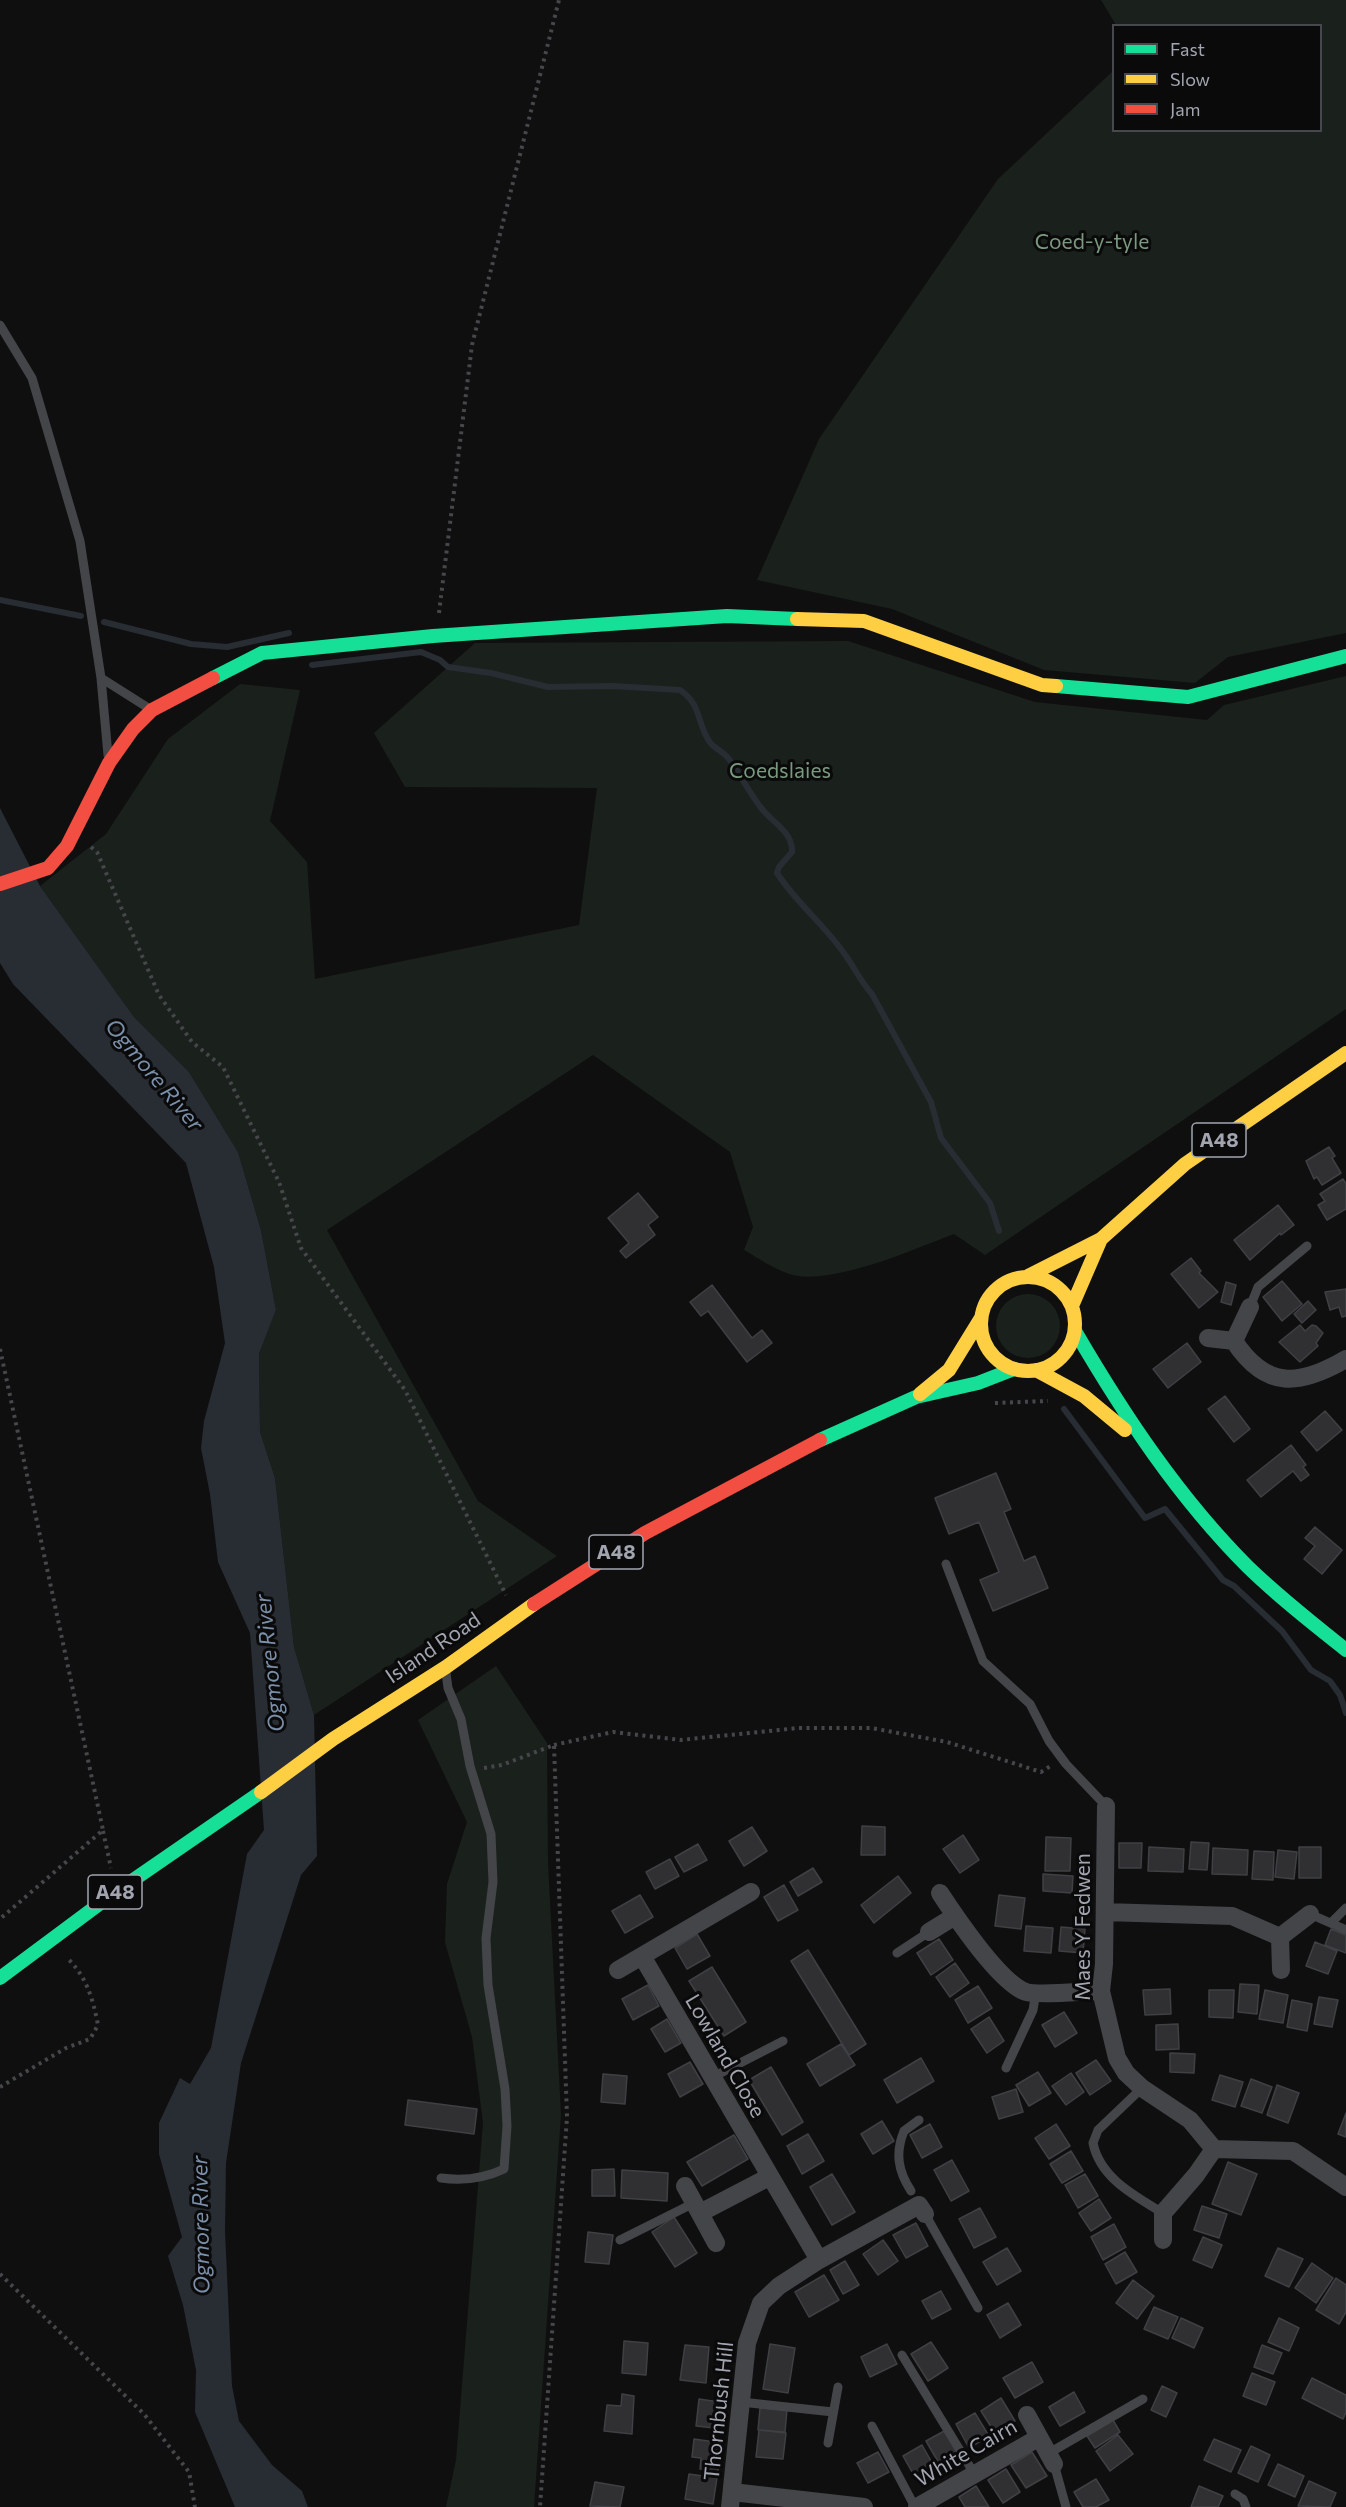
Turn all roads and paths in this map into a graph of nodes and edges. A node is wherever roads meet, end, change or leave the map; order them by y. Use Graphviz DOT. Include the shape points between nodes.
graph roads {
  1 [pos="559,0"];
  2 [pos="0,325"];
  3 [pos="433,636"];
  4 [pos="1346,656"];
  5 [pos="101,678"];
  6 [pos="152,710"];
  7 [pos="109,764"];
  8 [pos="75,833"];
  9 [pos="0,884"];
  10 [pos="1346,1053"];
  11 [pos="1101,1239"];
  12 [pos="1307,1246"];
  13 [pos="1028,1276"];
  14 [pos="1072,1306"];
  15 [pos="1250,1307"];
  16 [pos="981,1318"];
  17 [pos="1075,1331"];
  18 [pos="1208,1338"];
  19 [pos="1234,1341"];
  20 [pos="0,1349"];
  21 [pos="1346,1359"];
  22 [pos="1014,1369"];
  23 [pos="1036,1370"];
  24 [pos="978,1383"];
  25 [pos="916,1397"];
  26 [pos="1052,1402"];
  27 [pos="1156,1458"];
  28 [pos="946,1564"];
  29 [pos="516,1615"];
  30 [pos="1346,1650"];
  31 [pos="446,1667"];
  32 [pos="554,1745"];
  33 [pos="1062,1759"];
  34 [pos="471,1770"];
  35 [pos="1106,1806"];
  36 [pos="103,1830"];
  37 [pos="121,1888"];
  38 [pos="752,1892"];
  39 [pos="940,1893"];
  40 [pos="1346,1908"];
  41 [pos="1105,1912"];
  42 [pos="1310,1914"];
  43 [pos="955,1916"];
  44 [pos="0,1919"];
  45 [pos="1331,1923"];
  46 [pos="1346,1930"];
  47 [pos="929,1932"];
  48 [pos="1280,1937"];
  49 [pos="897,1953"];
  50 [pos="64,1955"];
  51 [pos="642,1956"];
  52 [pos="618,1970"];
  53 [pos="1281,1970"];
  54 [pos="0,1978"];
  55 [pos="1101,1991"];
  56 [pos="1036,1992"];
  57 [pos="783,2041"];
  58 [pos="1006,2068"];
  59 [pos="711,2078"];
  60 [pos="0,2087"];
  61 [pos="1143,2088"];
  62 [pos="919,2120"];
  63 [pos="1214,2149"];
  64 [pos="769,2177"];
  65 [pos="441,2178"];
  66 [pos="685,2186"];
  67 [pos="1346,2187"];
  68 [pos="918,2203"];
  69 [pos="697,2208"];
  70 [pos="1163,2213"];
  71 [pos="620,2240"];
  72 [pos="1162,2240"];
  73 [pos="716,2243"];
  74 [pos="819,2260"];
  75 [pos="0,2274"];
  76 [pos="978,2308"];
  77 [pos="902,2355"];
  78 [pos="838,2387"];
  79 [pos="1143,2399"];
  80 [pos="741,2402"];
  81 [pos="833,2412"];
  82 [pos="1027,2415"];
  83 [pos="872,2426"];
  84 [pos="828,2443"];
  85 [pos="1047,2452"];
  86 [pos="975,2475"];
  87 [pos="1235,2494"];
  88 [pos="731,2500"];
  89 [pos="771,2502"];
  90 [pos="195,2507"];
  91 [pos="540,2507"];
  92 [pos="864,2507"];
  93 [pos="916,2507"];
  94 [pos="1066,2507"];
  95 [pos="1246,2507"];
  1 -- 3 [label="path" via="472,345 437,629"];
  2 -- 5 [label="lane" via="32,378 80,541"];
  3 -- 4 [label="main road" via="727,616 864,621 1042,685 1188,698"];
  3 -- 6 [label="main road" via="262,653"];
  5 -- 6 [label="lane"];
  5 -- 7 [label="lane"];
  6 -- 7 [label="main road" via="133,729"];
  7 -- 8 [label="main road"];
  8 -- 9 [label="main road" via="48,868"];
  8 -- 29 [label="path" via="97,852 159,995 192,1042 223,1067 279,1182 301,1248 405,1390"];
  10 -- 11 [label="main road, A48" via="1185,1164"];
  11 -- 13 [label="main road, A48"];
  11 -- 14 [label="main road, A48"];
  12 -- 15 [label="lane" via="1258,1287"];
  13 -- 14 [label="main road" via="1055,1285"];
  13 -- 16 [label="main road" via="1003,1284 993,1293"];
  14 -- 17 [label="main road"];
  15 -- 19 [label="street"];
  16 -- 22 [label="main road" via="981,1331 993,1355"];
  16 -- 25 [label="main road, Island Road / A48" via="948,1370"];
  17 -- 23 [label="main road" via="1065,1352 1047,1367"];
  17 -- 27 [label="main road" via="1107,1388"];
  18 -- 19 [label="street"];
  19 -- 21 [label="street" via="1245,1358 1264,1373 1297,1380"];
  20 -- 36 [label="path"];
  22 -- 23 [label="main road"];
  22 -- 24 [label="main road, Island Road / A48"];
  23 -- 27 [label="main road" via="1084,1394"];
  24 -- 25 [label="main road, Island Road / A48"];
  24 -- 26 [label="path" via="982,1403"];
  25 -- 29 [label="main road, Island Road / A48" via="829,1435 736,1483 645,1533"];
  27 -- 30 [label="main road" via="1236,1554 1297,1612"];
  28 -- 33 [label="lane" via="983,1661 1030,1704"];
  29 -- 31 [label="main road, Island Road / A48"];
  31 -- 34 [label="lane" via="448,1688 461,1719"];
  31 -- 37 [label="main road, Island Road / A48" via="333,1739"];
  32 -- 33 [label="path" via="613,1732 681,1740 798,1728 871,1728 947,1742 1041,1772"];
  32 -- 34 [label="path" via="502,1765"];
  32 -- 91 [label="path" via="567,2117"];
  33 -- 35 [label="lane"];
  34 -- 65 [label="lane" via="491,1834 488,1985 505,2089 506,2149 504,2169 491,2175"];
  35 -- 41 [label="street, Maes Y Fedwen"];
  36 -- 37 [label="path" via="110,1866"];
  36 -- 44 [label="path"];
  37 -- 54 [label="main road, Island Road / A48"];
  38 -- 51 [label="street"];
  39 -- 43 [label="street"];
  40 -- 45 [label="lane"];
  41 -- 48 [label="street" via="1232,1916"];
  41 -- 55 [label="street, Maes Y Fedwen"];
  42 -- 45 [label="lane"];
  42 -- 48 [label="street"];
  43 -- 47 [label="street"];
  43 -- 56 [label="street" via="1002,1974 1026,1992"];
  45 -- 46 [label="lane"];
  47 -- 49 [label="lane"];
  48 -- 53 [label="street"];
  50 -- 60 [label="path" via="75,1965 92,1995 98,2025 90,2039 66,2048"];
  51 -- 52 [label="street"];
  51 -- 59 [label="street, Lowland Close"];
  55 -- 56 [label="street"];
  55 -- 61 [label="street, Maes Y Fedwen" via="1117,2058 1126,2073"];
  56 -- 58 [label="lane" via="1033,2010"];
  57 -- 59 [label="lane"];
  59 -- 64 [label="street, Lowland Close"];
  61 -- 63 [label="street, Maes Y Fedwen" via="1190,2120"];
  61 -- 70 [label="lane" via="1098,2130 1093,2143 1101,2163 1124,2189"];
  62 -- 68 [label="lane" via="904,2131 898,2151 899,2169"];
  63 -- 67 [label="street" via="1293,2151"];
  63 -- 70 [label="street"];
  64 -- 69 [label="street"];
  64 -- 74 [label="street, Lowland Close"];
  66 -- 69 [label="street"];
  68 -- 74 [label="street, Thornbush Hill"];
  68 -- 76 [label="lane"];
  69 -- 71 [label="lane"];
  69 -- 73 [label="street"];
  70 -- 72 [label="street"];
  74 -- 80 [label="street, Thornbush Hill" via="779,2286 761,2304 747,2343"];
  75 -- 90 [label="path" via="144,2414 189,2472"];
  77 -- 86 [label="lane"];
  78 -- 81 [label="lane"];
  79 -- 85 [label="lane"];
  80 -- 81 [label="lane"];
  80 -- 88 [label="street, Thornbush Hill"];
  81 -- 84 [label="lane"];
  82 -- 85 [label="street"];
  83 -- 93 [label="lane"];
  85 -- 86 [label="street, White Cairn"];
  85 -- 94 [label="lane"];
  86 -- 93 [label="street, White Cairn"];
  87 -- 95 [label="lane"];
  88 -- 89 [label="street"];
  89 -- 92 [label="street"];
}
